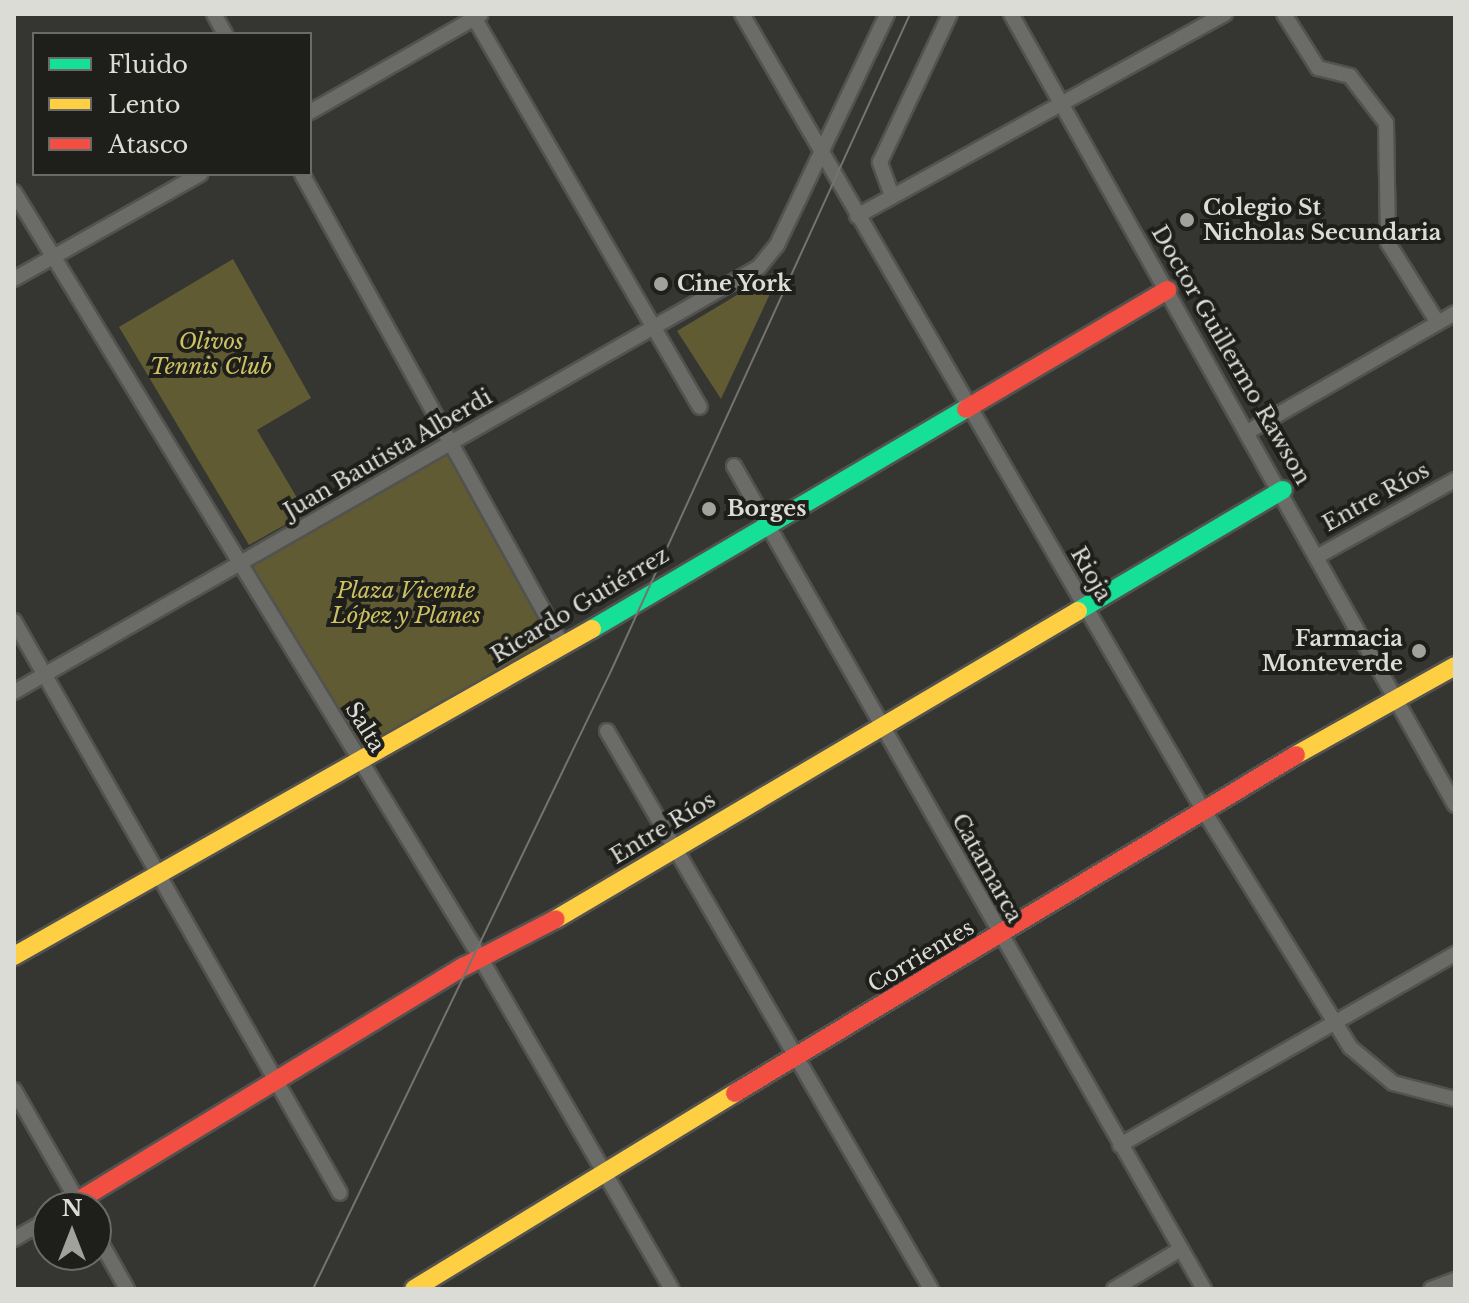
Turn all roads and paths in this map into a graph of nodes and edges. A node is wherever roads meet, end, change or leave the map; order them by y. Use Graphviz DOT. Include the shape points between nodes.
graph roads {
  1 [pos="214,14"];
  2 [pos="742,14"];
  3 [pos="887,14"];
  4 [pos="950,14"];
  5 [pos="1011,14"];
  6 [pos="1225,14"];
  7 [pos="1284,14"];
  8 [pos="476,15"];
  9 [pos="224,32"];
  10 [pos="1062,101"];
  11 [pos="312,111"];
  12 [pos="819,150"];
  13 [pos="196,176"];
  14 [pos="303,176"];
  15 [pos="14,192"];
  16 [pos="891,193"];
  17 [pos="857,216"];
  18 [pos="53,257"];
  19 [pos="14,279"];
  20 [pos="1167,290"];
  21 [pos="1455,313"];
  22 [pos="1438,323"];
  23 [pos="653,329"];
  24 [pos="967,405"];
  25 [pos="700,407"];
  26 [pos="1249,431"];
  27 [pos="449,442"];
  28 [pos="734,466"];
  29 [pos="1455,480"];
  30 [pos="1283,490"];
  31 [pos="766,521"];
  32 [pos="1320,555"];
  33 [pos="241,567"];
  34 [pos="1085,607"];
  35 [pos="14,621"];
  36 [pos="563,646"];
  37 [pos="1455,666"];
  38 [pos="43,675"];
  39 [pos="14,692"];
  40 [pos="1397,698"];
  41 [pos="884,725"];
  42 [pos="607,731"];
  43 [pos="359,760"];
  44 [pos="1455,805"];
  45 [pos="1202,808"];
  46 [pos="679,846"];
  47 [pos="157,873"];
  48 [pos="1000,937"];
  49 [pos="1455,954"];
  50 [pos="14,956"];
  51 [pos="483,962"];
  52 [pos="1336,1022"];
  53 [pos="797,1058"];
  54 [pos="271,1081"];
  55 [pos="14,1090"];
  56 [pos="1455,1099"];
  57 [pos="1120,1145"];
  58 [pos="605,1174"];
  59 [pos="68,1191"];
  60 [pos="97,1191"];
  61 [pos="340,1193"];
  62 [pos="32,1228"];
  63 [pos="14,1239"];
  64 [pos="1181,1249"];
  65 [pos="112,1262"];
  66 [pos="1455,1280"];
  67 [pos="127,1289"];
  68 [pos="414,1289"];
  69 [pos="672,1289"];
  70 [pos="931,1289"];
  71 [pos="1114,1289"];
  72 [pos="1204,1289"];
  73 [pos="1431,1289"];
  1 -- 9 [label="street"];
  2 -- 12 [label="street, Rioja"];
  3 -- 12 [label="street"];
  4 -- 16 [label="street" via="880,162"];
  5 -- 10 [label="street, Doctor Guillermo Rawson"];
  6 -- 10 [label="street"];
  7 -- 22 [label="street" via="1318,68 1350,76 1386,123 1388,243"];
  8 -- 11 [label="street"];
  8 -- 23 [label="street"];
  10 -- 16 [label="street"];
  10 -- 20 [label="street, Doctor Guillermo Rawson"];
  12 -- 17 [label="street, Rioja"];
  12 -- 23 [label="street, Juan Bautista Alberdi" via="777,245 759,267"];
  13 -- 18 [label="street"];
  14 -- 27 [label="street"];
  15 -- 18 [label="street, Salta"];
  16 -- 17 [label="street"];
  17 -- 24 [label="street, Rioja"];
  18 -- 19 [label="street"];
  18 -- 33 [label="street, Salta"];
  20 -- 24 [label="street, Ricardo Gutiérrez"];
  20 -- 26 [label="street, Doctor Guillermo Rawson"];
  21 -- 22 [label="street"];
  22 -- 26 [label="street"];
  23 -- 25 [label="street"];
  23 -- 27 [label="street, Juan Bautista Alberdi"];
  24 -- 31 [label="street, Ricardo Gutiérrez"];
  24 -- 34 [label="street, Rioja"];
  26 -- 30 [label="street, Doctor Guillermo Rawson"];
  27 -- 33 [label="street, Juan Bautista Alberdi"];
  27 -- 36 [label="street"];
  28 -- 31 [label="street, Catamarca"];
  29 -- 32 [label="street, Entre Ríos"];
  30 -- 32 [label="street, Doctor Guillermo Rawson"];
  30 -- 34 [label="street, Entre Ríos"];
  31 -- 36 [label="street, Ricardo Gutiérrez"];
  31 -- 41 [label="street, Catamarca"];
  32 -- 40 [label="street, Doctor Guillermo Rawson"];
  33 -- 38 [label="street, Juan Bautista Alberdi"];
  33 -- 43 [label="street, Salta"];
  34 -- 41 [label="street, Entre Ríos"];
  34 -- 45 [label="street, Rioja"];
  35 -- 38 [label="street"];
  36 -- 43 [label="street, Ricardo Gutiérrez"];
  37 -- 40 [label="street, Corrientes"];
  38 -- 39 [label="street, Juan Bautista Alberdi"];
  38 -- 47 [label="street"];
  40 -- 44 [label="street, Doctor Guillermo Rawson"];
  40 -- 45 [label="street, Corrientes"];
  41 -- 46 [label="street, Entre Ríos"];
  41 -- 48 [label="street, Catamarca"];
  42 -- 46 [label="street"];
  43 -- 47 [label="street, Ricardo Gutiérrez"];
  43 -- 51 [label="street, Salta"];
  45 -- 48 [label="street, Corrientes"];
  45 -- 52 [label="street, Rioja"];
  46 -- 51 [label="street, Entre Ríos"];
  46 -- 53 [label="street"];
  47 -- 50 [label="street, Ricardo Gutiérrez"];
  47 -- 54 [label="street"];
  48 -- 53 [label="street, Corrientes"];
  48 -- 57 [label="street, Catamarca"];
  49 -- 52 [label="street"];
  51 -- 54 [label="street, Entre Ríos" via="465,966"];
  51 -- 58 [label="street, Salta"];
  52 -- 56 [label="street, Rioja" via="1372,1071"];
  52 -- 57 [label="street"];
  53 -- 58 [label="street, Corrientes"];
  53 -- 70 [label="street"];
  54 -- 60 [label="street, Entre Ríos"];
  54 -- 61 [label="street"];
  55 -- 59 [label="street"];
  57 -- 64 [label="street, Catamarca"];
  58 -- 68 [label="street, Corrientes"];
  58 -- 69 [label="street, Salta"];
  62 -- 63 [label="street"];
  64 -- 71 [label="street"];
  64 -- 72 [label="street, Catamarca"];
  65 -- 67 [label="street"];
  66 -- 73 [label="street"];
}
